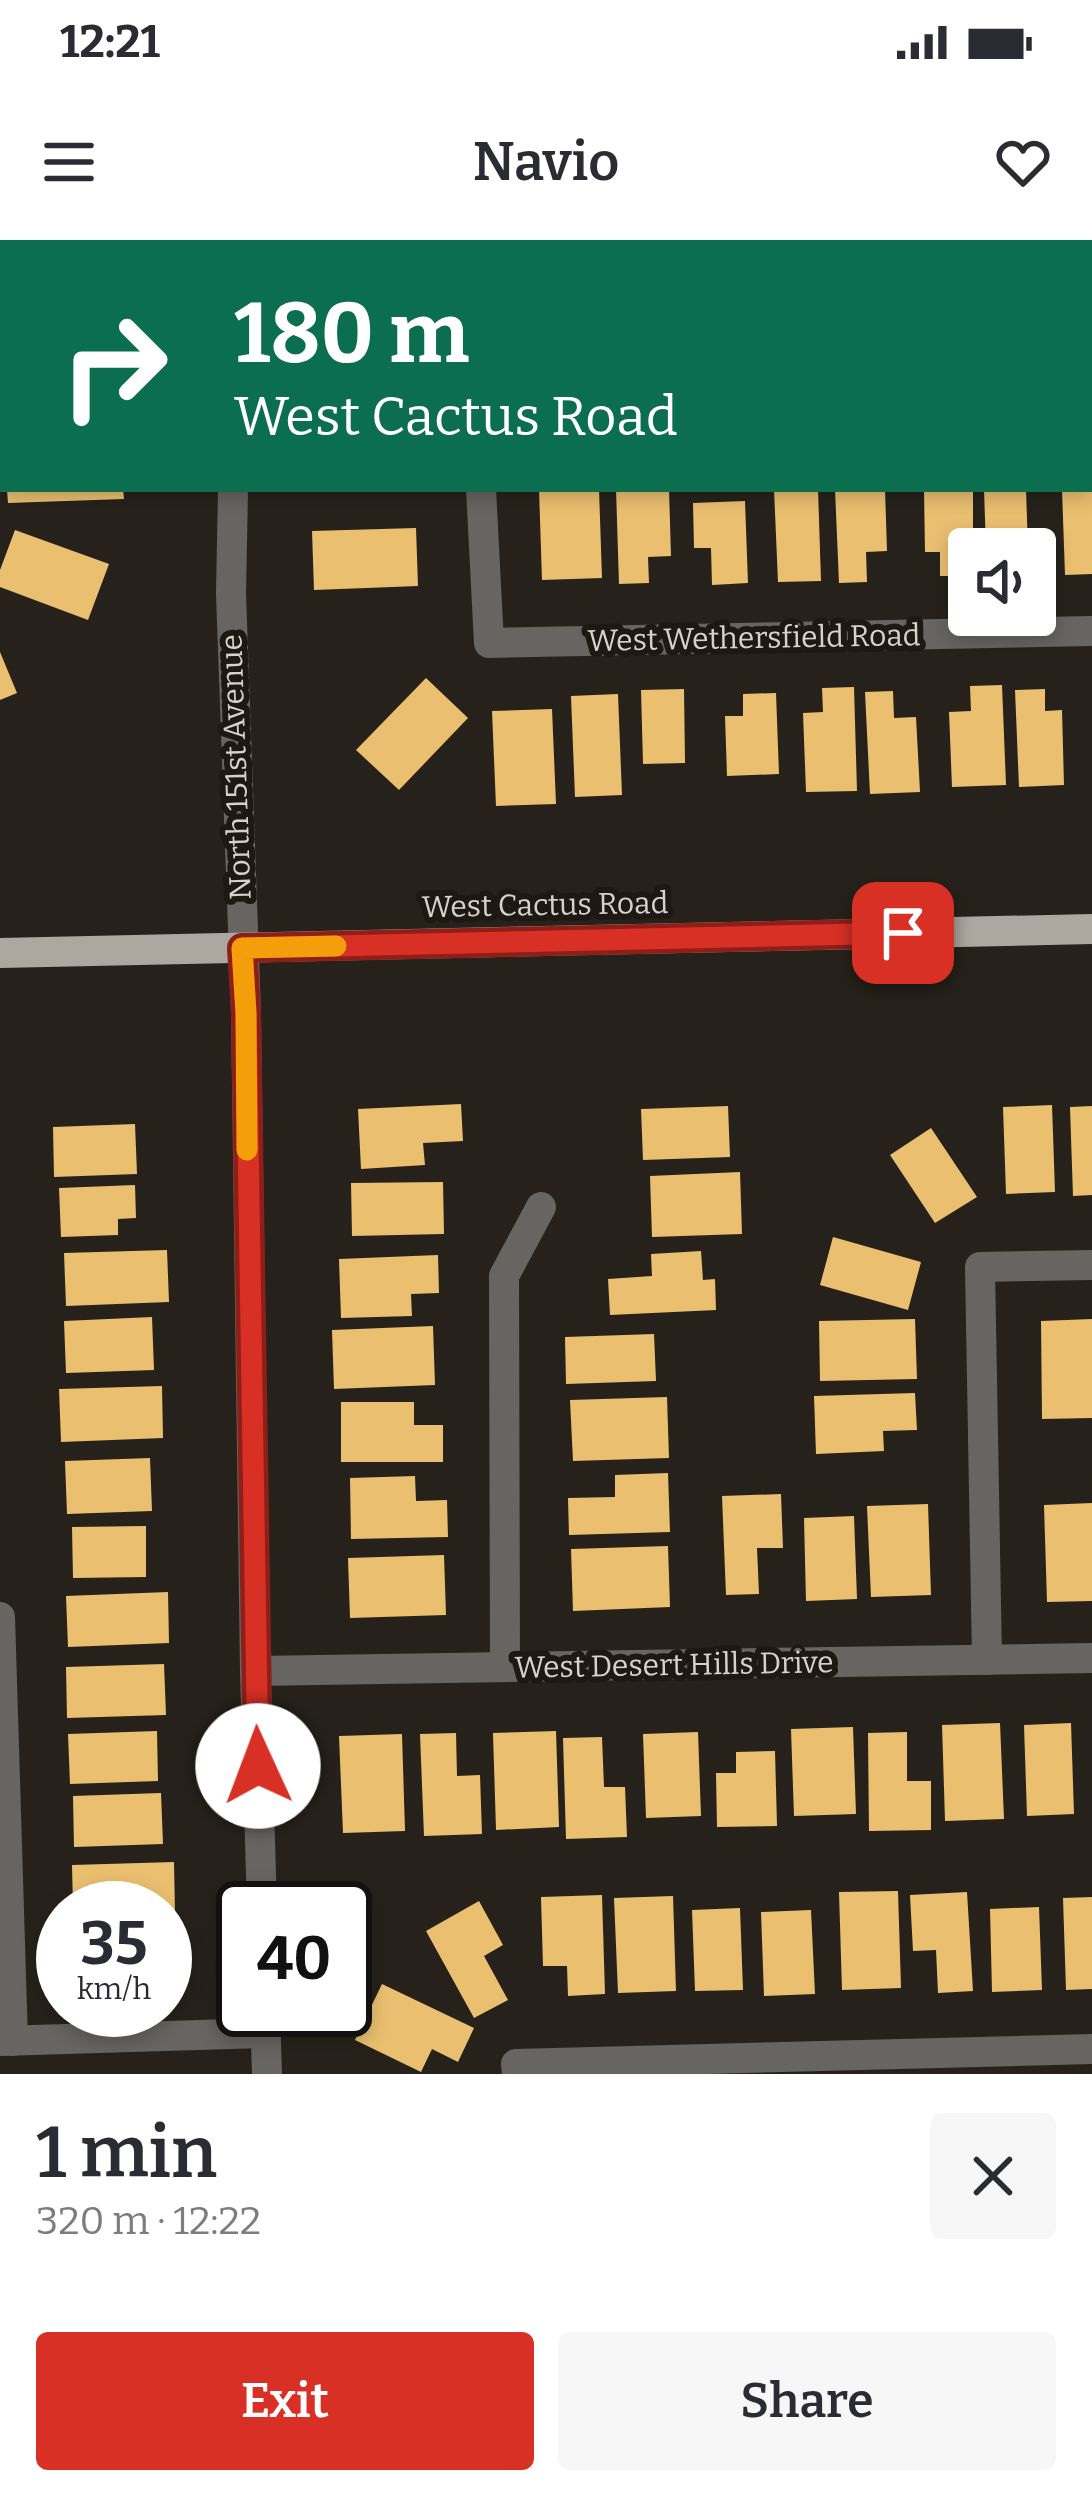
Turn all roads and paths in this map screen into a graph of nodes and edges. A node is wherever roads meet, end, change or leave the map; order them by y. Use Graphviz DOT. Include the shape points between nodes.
graph roads {
  1 [pos="233,492"];
  2 [pos="482,492"];
  3 [pos="1092,631"];
  4 [pos="1092,929"];
  5 [pos="242,948"];
  6 [pos="0,952"];
  7 [pos="541,1207"];
  8 [pos="1092,1265"];
  9 [pos="0,1617"];
  10 [pos="0,1647"];
  11 [pos="1092,1658"];
  12 [pos="987,1660"];
  13 [pos="505,1667"];
  14 [pos="255,1671"];
  15 [pos="261,1881"];
  16 [pos="216,2026"];
  17 [pos="266,2037"];
  18 [pos="6,2041"];
  19 [pos="1092,2049"];
  20 [pos="516,2069"];
  21 [pos="267,2074"];
  1 -- 5 [label="street, North 151st Avenue"];
  2 -- 3 [label="street, West Wethersfield Road" via="489,643"];
  4 -- 5 [label="main road, West Cactus Road"];
  5 -- 6 [label="main road, West Cactus Road"];
  5 -- 14 [label="street, North 151st Avenue"];
  7 -- 13 [label="street" via="504,1276"];
  8 -- 12 [label="street" via="980,1267"];
  9 -- 10 [label="street"];
  10 -- 18 [label="street"];
  11 -- 12 [label="street, West Desert Hills Drive"];
  12 -- 13 [label="street, West Desert Hills Drive"];
  13 -- 14 [label="street, West Desert Hills Drive"];
  14 -- 15 [label="street, North 151st Avenue"];
  16 -- 18 [label="street"];
  17 -- 21 [label="street"];
  19 -- 20 [label="street"];
}
